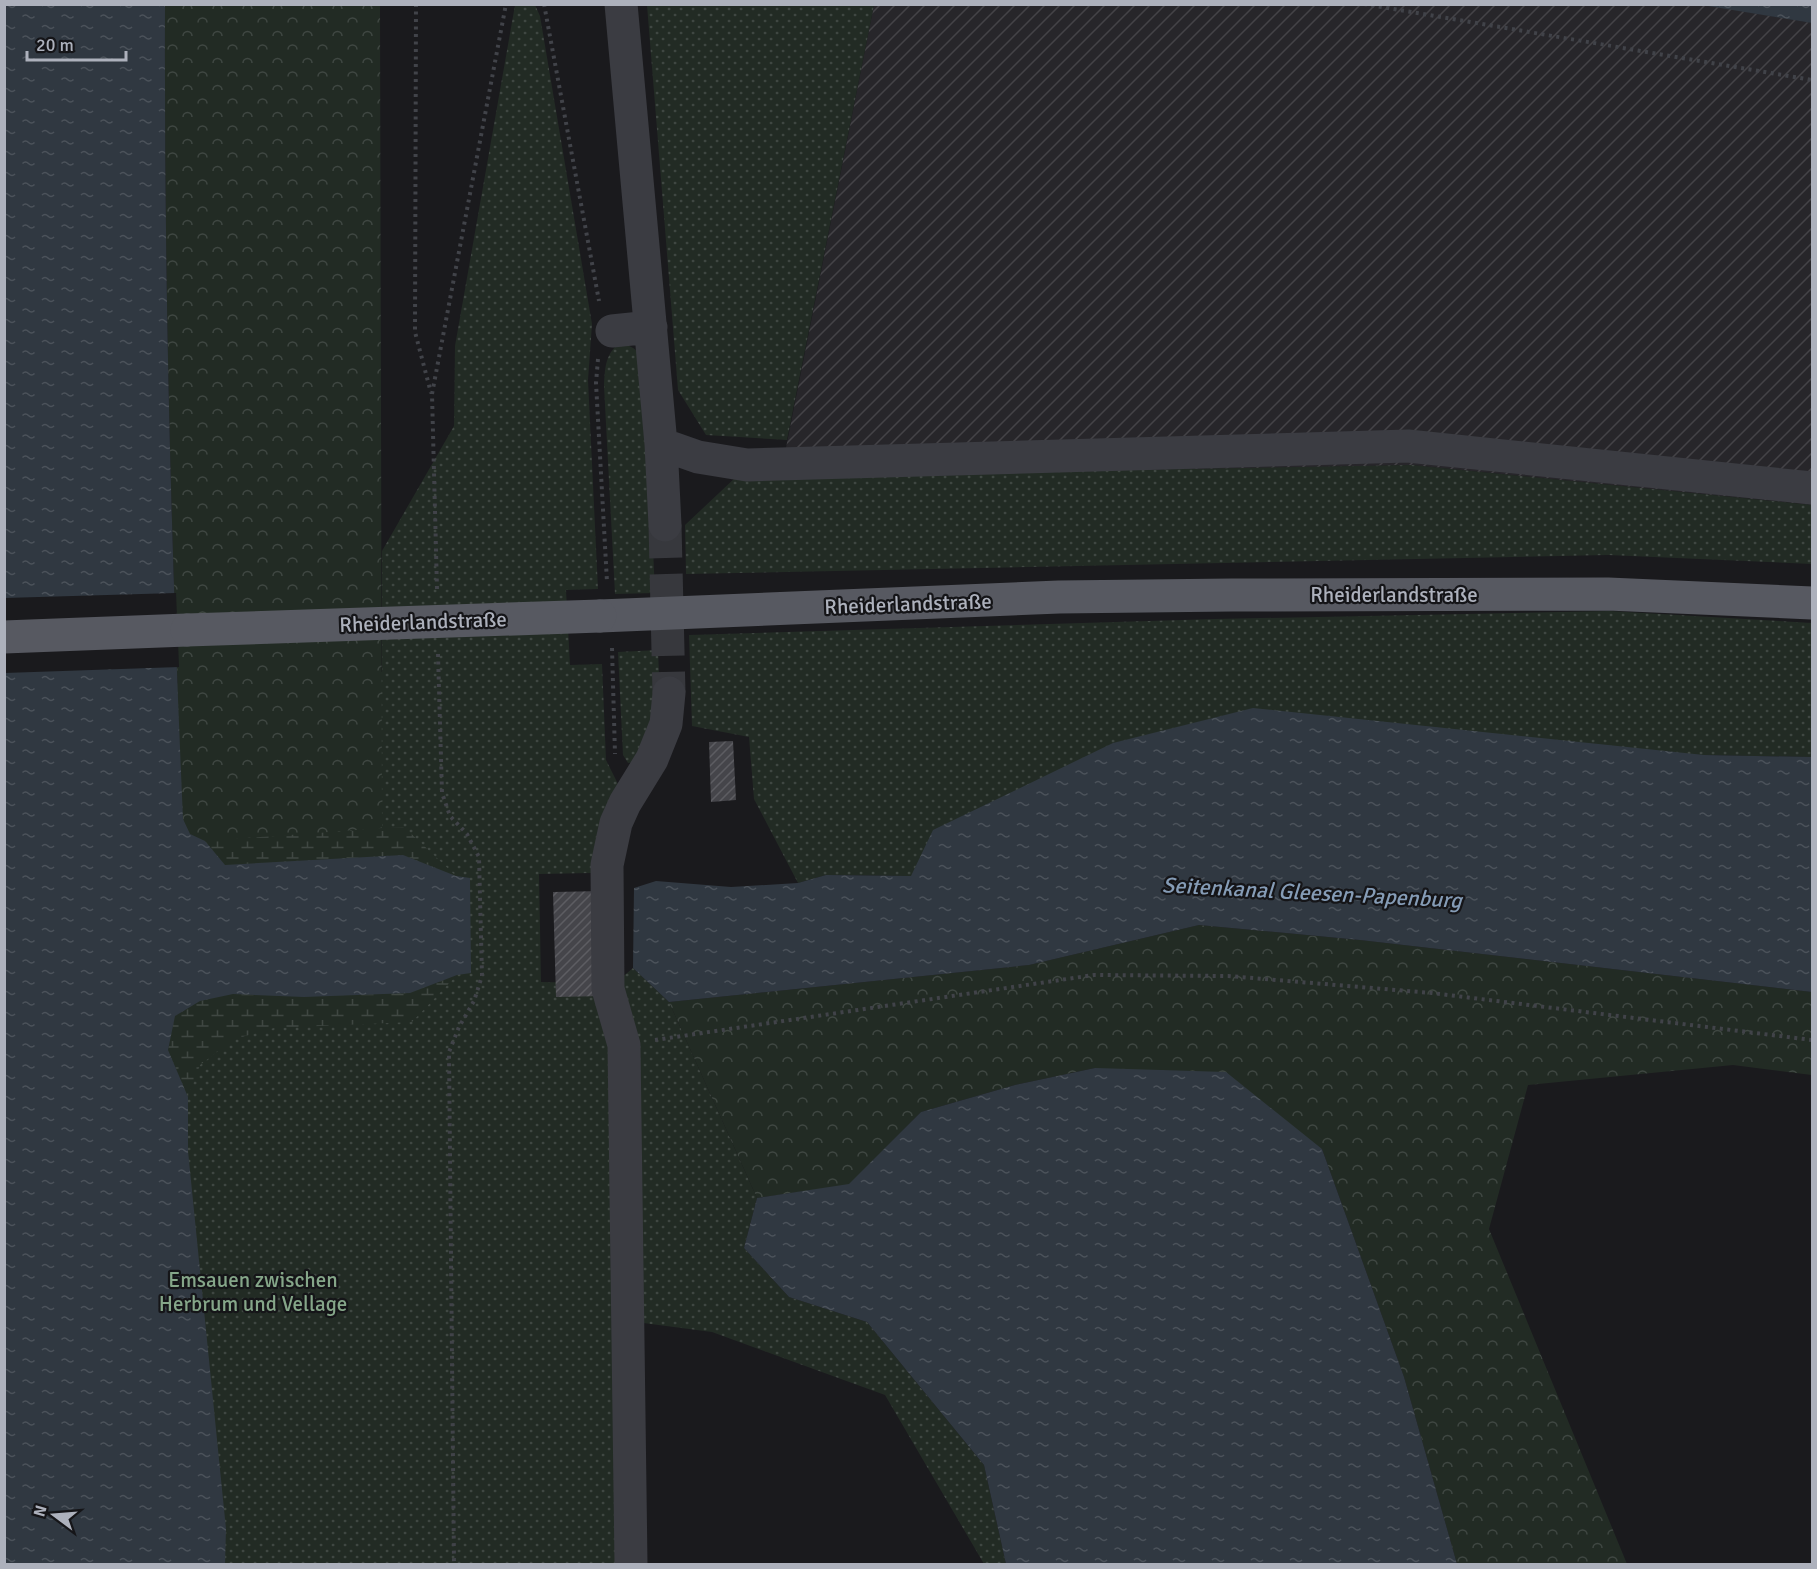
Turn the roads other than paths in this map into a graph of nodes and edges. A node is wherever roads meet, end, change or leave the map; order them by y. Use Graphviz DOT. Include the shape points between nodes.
graph roads {
  1 [pos="621,4"];
  2 [pos="651,327"];
  3 [pos="612,331"];
  4 [pos="661,444"];
  5 [pos="1812,488"];
  6 [pos="665,525"];
  7 [pos="1812,603"];
  8 [pos="4,637"];
  9 [pos="669,693"];
  10 [pos="631,1564"];
  1 -- 2 [label="street"];
  2 -- 3 [label="street"];
  2 -- 4 [label="street"];
  4 -- 5 [label="street" via="698,458 747,465 1408,446"];
  4 -- 6 [label="street"];
  7 -- 8 [label="main road, Rheiderlandstraße, bridge" via="1608,594 1059,597 606,606"];
  9 -- 10 [label="street" via="666,724 652,759 616,823 607,865 608,989 624,1045"];
}
